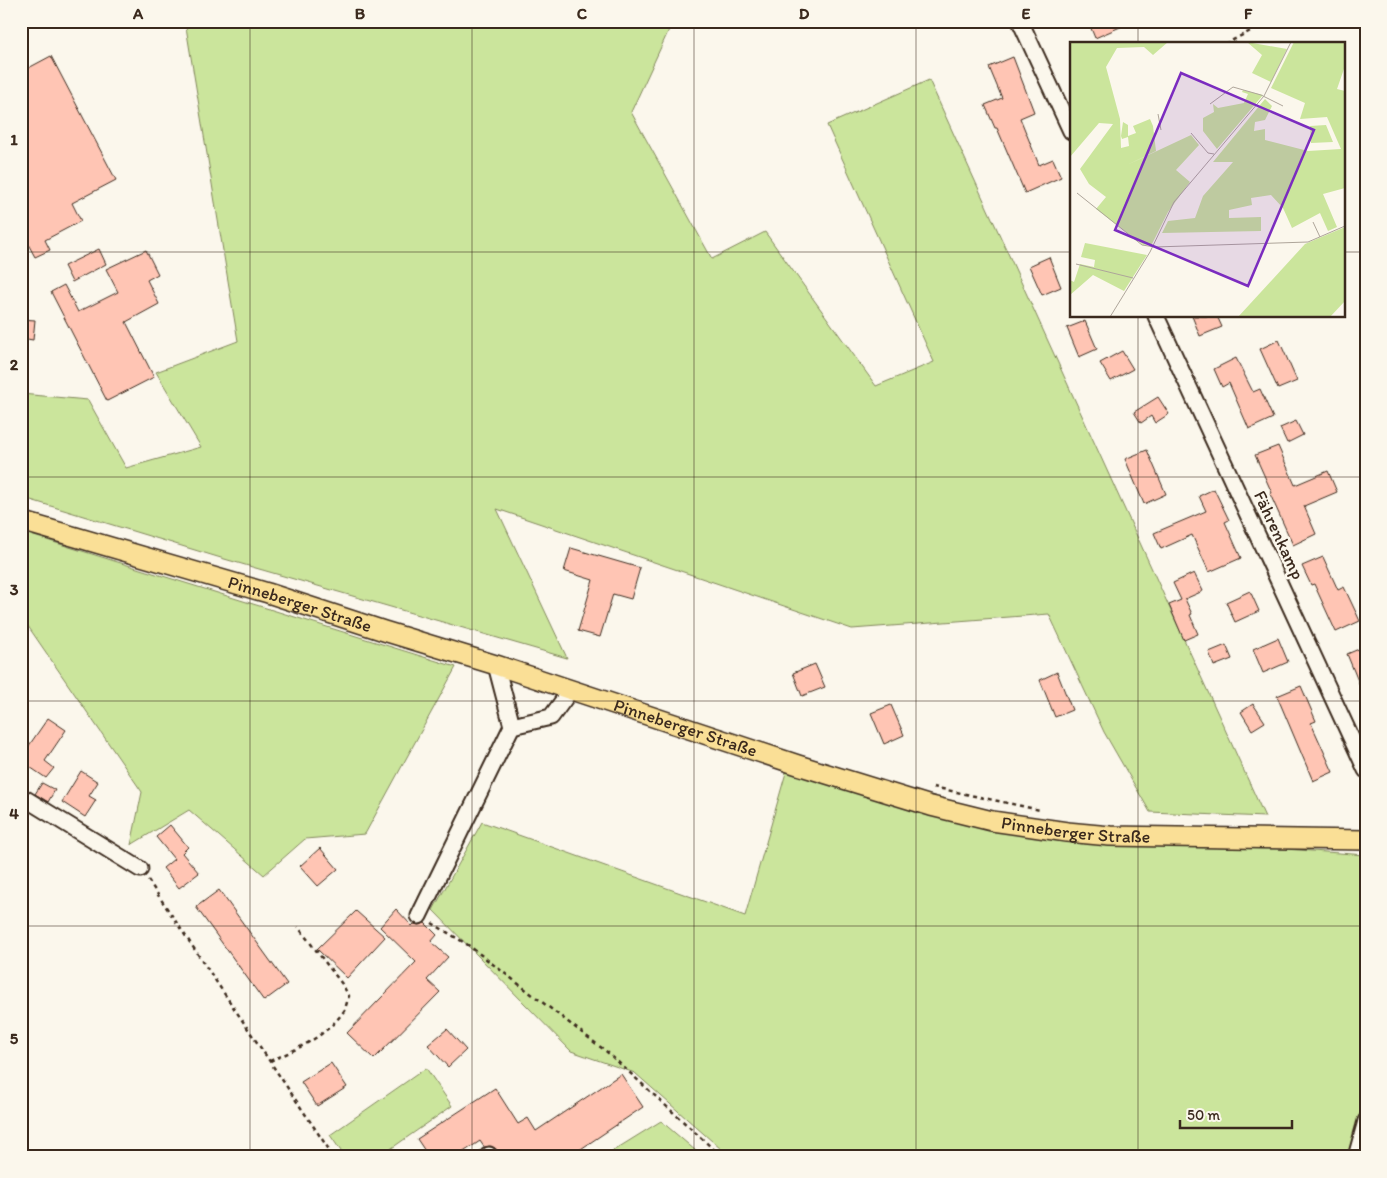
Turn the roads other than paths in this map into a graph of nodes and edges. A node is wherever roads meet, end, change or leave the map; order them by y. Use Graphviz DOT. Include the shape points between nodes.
graph roads {
  1 [pos="1020,21"];
  2 [pos="1070,129"];
  3 [pos="1157,318"];
  4 [pos="21,521"];
  5 [pos="496,665"];
  6 [pos="570,691"];
  7 [pos="512,726"];
  8 [pos="1366,770"];
  9 [pos="21,796"];
  10 [pos="1366,840"];
  11 [pos="140,869"];
  12 [pos="419,916"];
  13 [pos="1366,1121"];
  14 [pos="1356,1157"];
  1 -- 2 [label="street"];
  3 -- 8 [label="street, Fährenkamp"];
  4 -- 5 [label="main road, Pinneberger Straße" via="268,593"];
  5 -- 6 [label="main road, Pinneberger Straße"];
  5 -- 7 [label="street"];
  6 -- 7 [label="street" via="550,717"];
  6 -- 10 [label="main road, Pinneberger Straße" via="931,806 992,821 1110,836"];
  7 -- 12 [label="street"];
  9 -- 11 [label="street"];
  13 -- 14 [label="street"];
}
